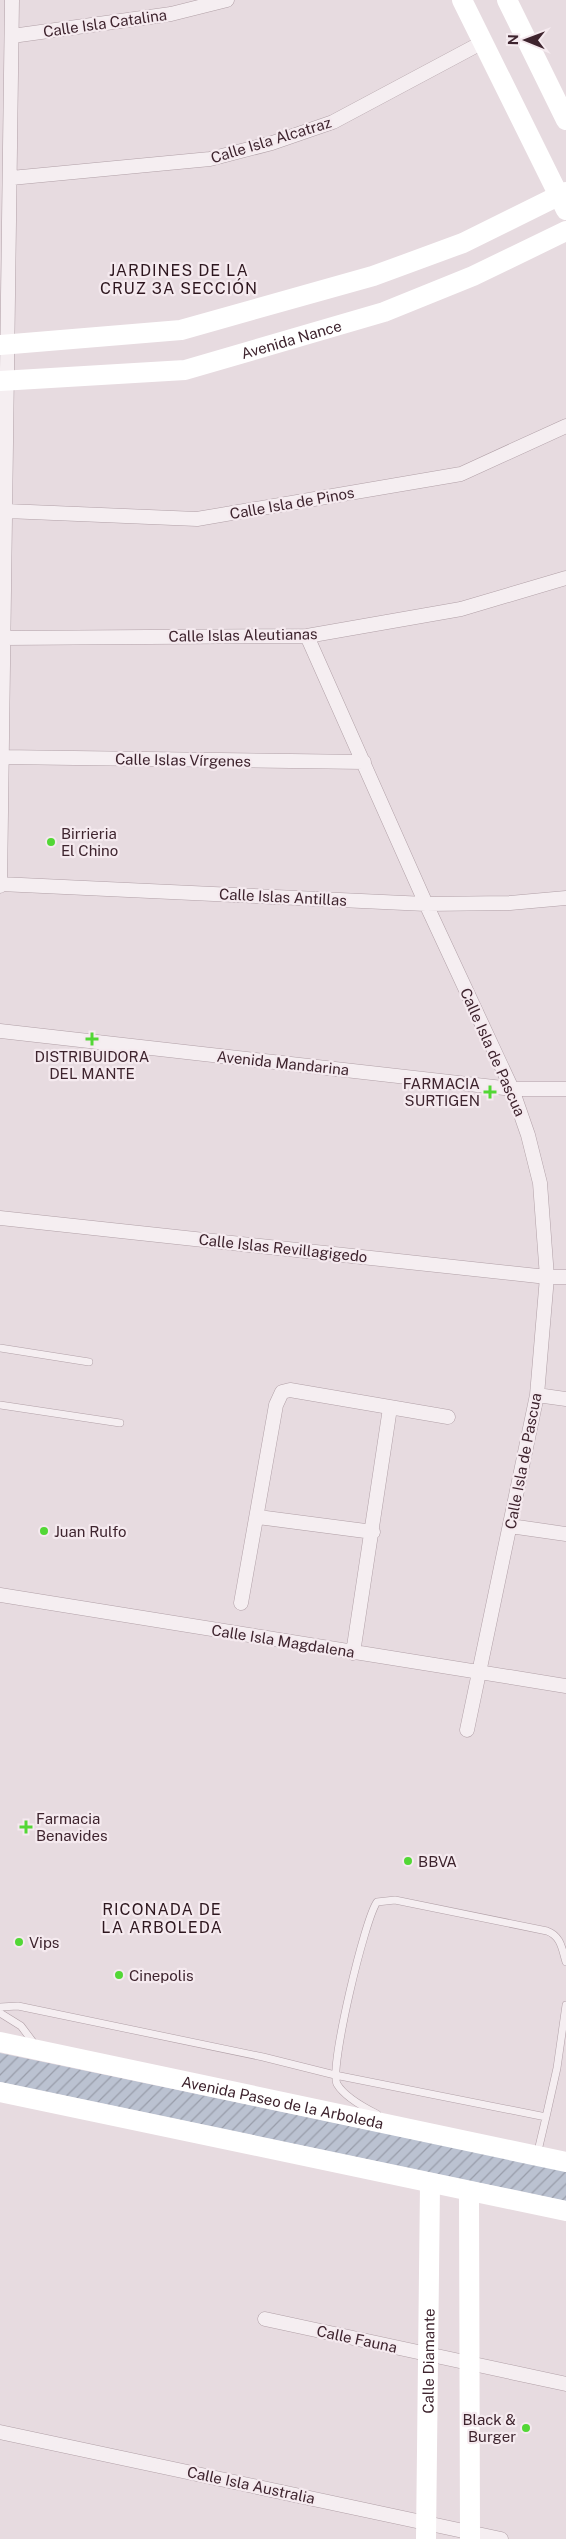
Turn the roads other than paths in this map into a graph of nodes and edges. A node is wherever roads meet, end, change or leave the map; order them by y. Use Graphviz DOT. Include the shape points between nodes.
graph roads {
  1 [pos="12,0"];
  2 [pos="227,0"];
  3 [pos="462,0"];
  4 [pos="507,0"];
  5 [pos="12,36"];
  6 [pos="483,42"];
  7 [pos="566,120"];
  8 [pos="11,178"];
  9 [pos="564,199"];
  10 [pos="566,231"];
  11 [pos="4,345"];
  12 [pos="4,382"];
  13 [pos="566,426"];
  14 [pos="6,511"];
  15 [pos="566,578"];
  16 [pos="307,636"];
  17 [pos="2,638"];
  18 [pos="2,758"];
  19 [pos="364,762"];
  20 [pos="0,885"];
  21 [pos="566,898"];
  22 [pos="426,904"];
  23 [pos="0,1031"];
  24 [pos="566,1089"];
  25 [pos="512,1090"];
  26 [pos="0,1218"];
  27 [pos="547,1277"];
  28 [pos="566,1277"];
  29 [pos="0,1348"];
  30 [pos="89,1362"];
  31 [pos="537,1395"];
  32 [pos="566,1399"];
  33 [pos="0,1406"];
  34 [pos="390,1408"];
  35 [pos="448,1417"];
  36 [pos="120,1423"];
  37 [pos="258,1517"];
  38 [pos="510,1526"];
  39 [pos="373,1532"];
  40 [pos="566,1534"];
  41 [pos="0,1595"];
  42 [pos="241,1603"];
  43 [pos="353,1653"];
  44 [pos="480,1673"];
  45 [pos="566,1686"];
  46 [pos="467,1730"];
  47 [pos="566,1962"];
  48 [pos="566,2004"];
  49 [pos="0,2007"];
  50 [pos="0,2013"];
  51 [pos="564,2027"];
  52 [pos="0,2042"];
  53 [pos="39,2050"];
  54 [pos="335,2075"];
  55 [pos="0,2092"];
  56 [pos="546,2117"];
  57 [pos="409,2129"];
  58 [pos="537,2156"];
  59 [pos="566,2162"];
  60 [pos="430,2184"];
  61 [pos="469,2192"];
  62 [pos="566,2211"];
  63 [pos="265,2319"];
  64 [pos="428,2355"];
  65 [pos="469,2363"];
  66 [pos="566,2384"];
  67 [pos="0,2432"];
  68 [pos="427,2531"];
  69 [pos="470,2535"];
  70 [pos="502,2539"];
  1 -- 5 [label="street"];
  2 -- 5 [label="street, Calle Isla Catalina" via="171,14"];
  3 -- 6 [label="street"];
  4 -- 7 [label="street"];
  5 -- 8 [label="street"];
  6 -- 8 [label="street, Calle Isla Alcatraz" via="348,115 272,143 210,159"];
  6 -- 9 [label="street"];
  8 -- 11 [label="street"];
  9 -- 11 [label="street" via="463,243 382,273 181,330"];
  10 -- 12 [label="street, Avenida Nance" via="473,276 384,312 185,370"];
  11 -- 12 [label="street"];
  12 -- 14 [label="street"];
  13 -- 14 [label="street, Calle Isla de Pinos" via="461,474 198,519"];
  14 -- 17 [label="street"];
  15 -- 16 [label="street, Calle Islas Aleutianas" via="461,609"];
  16 -- 17 [label="street, Calle Islas Aleutianas"];
  16 -- 19 [label="street, Calle Isla de Pascua"];
  17 -- 18 [label="street"];
  18 -- 19 [label="street, Calle Islas Vírgenes"];
  18 -- 20 [label="street"];
  19 -- 22 [label="street, Calle Isla de Pascua"];
  20 -- 22 [label="street, Calle Islas Antillas"];
  21 -- 22 [label="street, Calle Islas Antillas" via="510,903"];
  22 -- 25 [label="street, Calle Isla de Pascua"];
  23 -- 25 [label="street, Avenida Mandarina"];
  24 -- 25 [label="street, Avenida Mandarina"];
  25 -- 27 [label="street, Calle Isla de Pascua" via="540,1184"];
  26 -- 27 [label="street, Calle Islas Revillagigedo"];
  27 -- 28 [label="street, Calle Islas Revillagigedo"];
  27 -- 31 [label="street, Calle Isla de Pascua"];
  29 -- 30 [label="lane"];
  31 -- 32 [label="street"];
  31 -- 38 [label="street, Calle Isla de Pascua"];
  33 -- 36 [label="lane"];
  34 -- 35 [label="street"];
  34 -- 37 [label="street" via="290,1390 282,1392 276,1405"];
  34 -- 39 [label="street"];
  37 -- 39 [label="street"];
  37 -- 42 [label="street"];
  38 -- 40 [label="street"];
  38 -- 44 [label="street, Calle Isla de Pascua"];
  39 -- 43 [label="street"];
  41 -- 43 [label="street, Calle Isla Magdalena"];
  43 -- 44 [label="street, Calle Isla Magdalena"];
  44 -- 45 [label="street, Calle Isla Magdalena"];
  44 -- 46 [label="street, Calle Isla de Pascua"];
  47 -- 54 [label="lane" via="560,1940 547,1931 395,1900 377,1902 362,1945 342,2029"];
  48 -- 51 [label="lane"];
  49 -- 54 [label="lane" via="28,2008 263,2056"];
  50 -- 53 [label="lane" via="21,2026"];
  51 -- 56 [label="lane"];
  52 -- 53 [label="street, Avenida Paseo de la Arboleda"];
  53 -- 57 [label="street, Avenida Paseo de la Arboleda"];
  54 -- 56 [label="lane"];
  54 -- 57 [label="lane" via="338,2085 370,2110"];
  55 -- 60 [label="street"];
  56 -- 58 [label="lane"];
  57 -- 58 [label="street, Avenida Paseo de la Arboleda"];
  58 -- 59 [label="street, Avenida Paseo de la Arboleda"];
  60 -- 61 [label="street"];
  60 -- 64 [label="street, Calle Diamante"];
  61 -- 62 [label="street"];
  61 -- 65 [label="street"];
  63 -- 64 [label="street, Calle Fauna"];
  64 -- 65 [label="street, Calle Fauna"];
  64 -- 68 [label="street, Calle Diamante"];
  65 -- 66 [label="street, Calle Fauna"];
  65 -- 69 [label="street"];
  67 -- 68 [label="street, Calle Isla Australia"];
  68 -- 69 [label="street, Calle Isla Australia"];
  69 -- 70 [label="street, Calle Isla Australia"];
}
